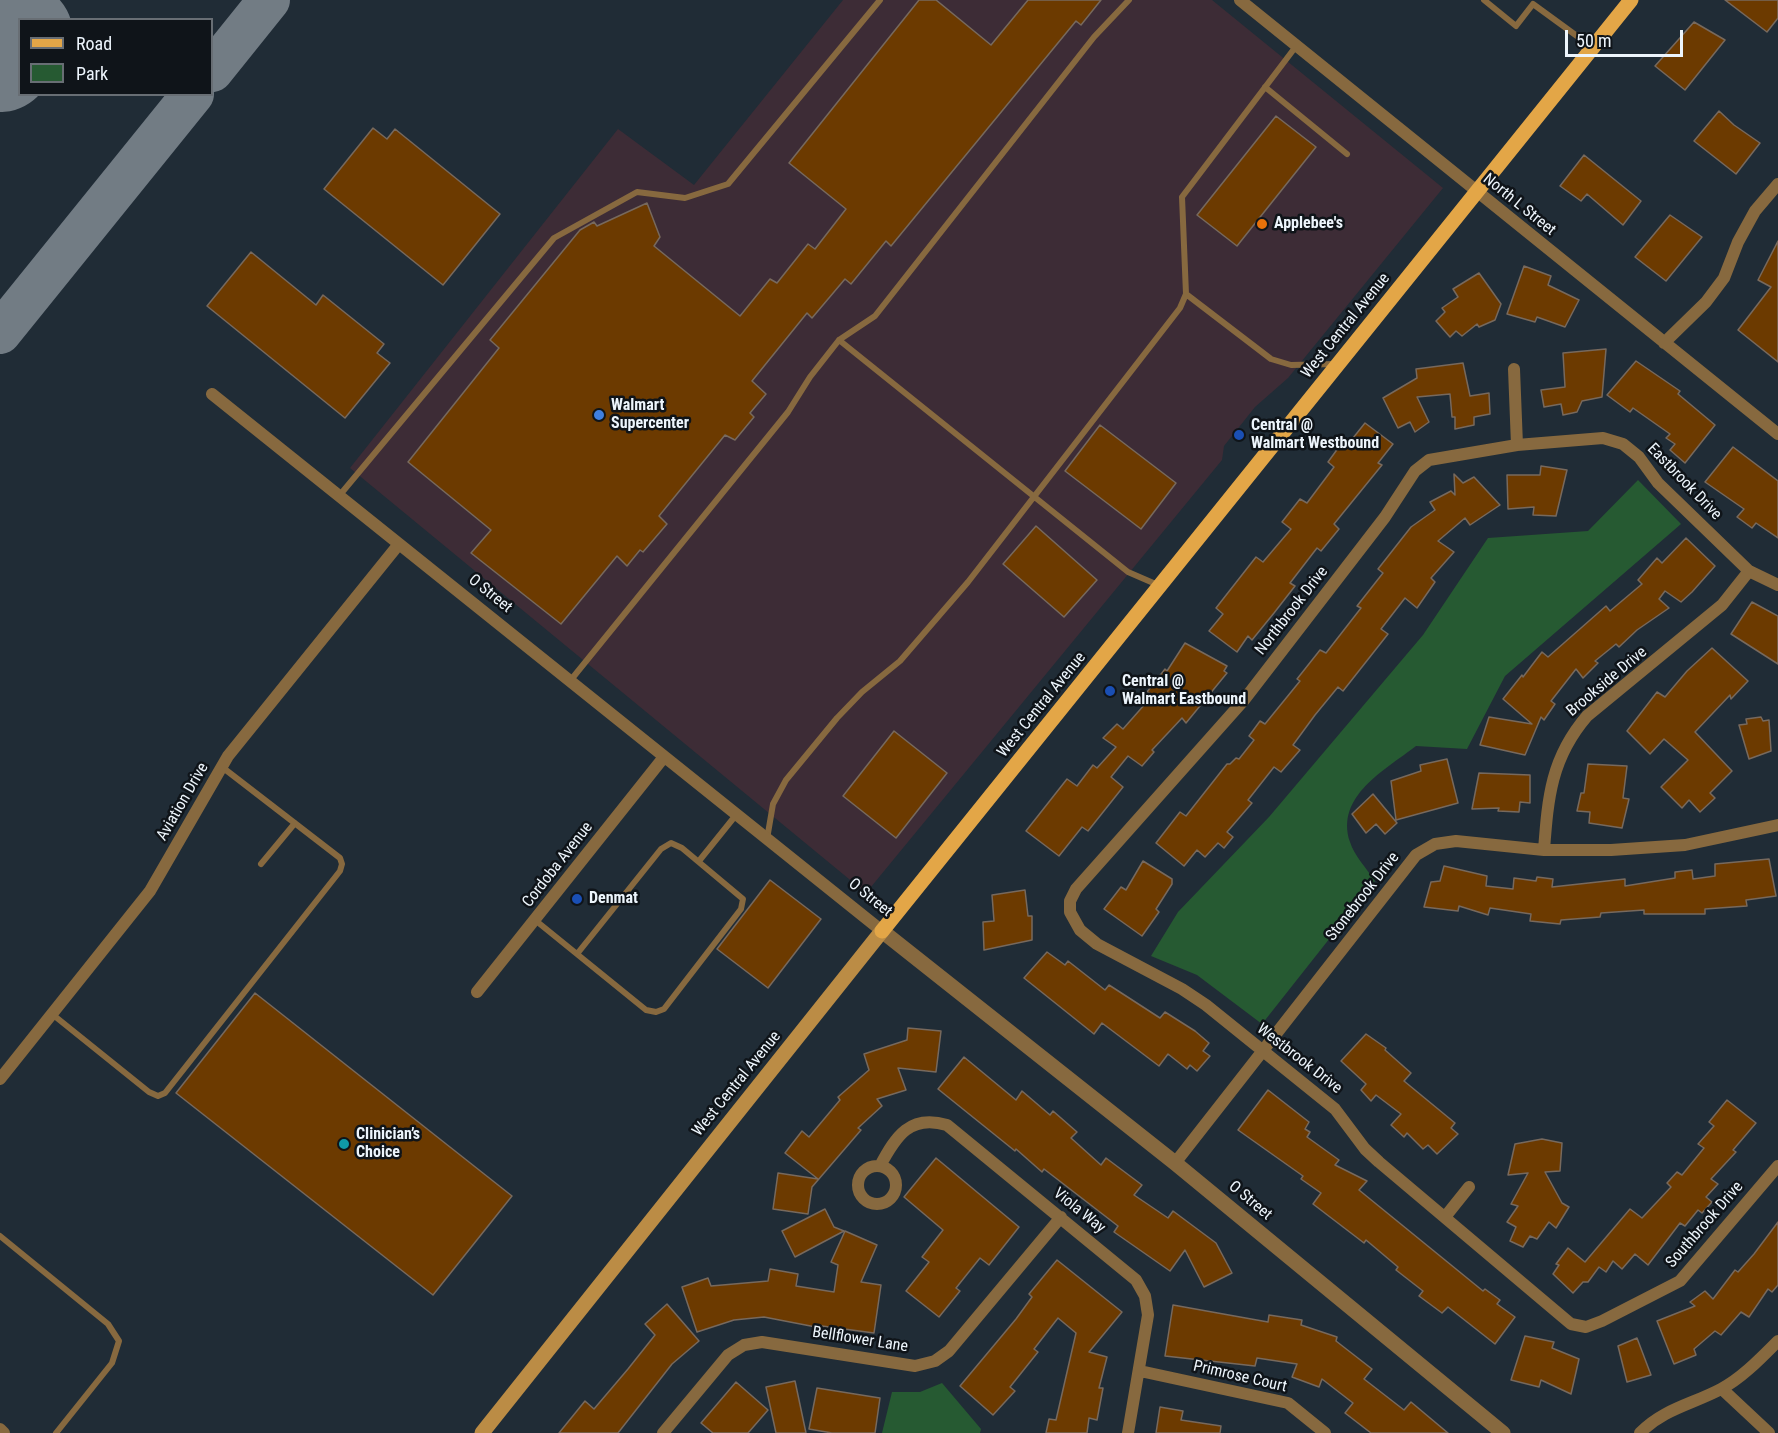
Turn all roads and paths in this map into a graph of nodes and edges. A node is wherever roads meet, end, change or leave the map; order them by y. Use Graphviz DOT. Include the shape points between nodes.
graph roads {
  1 [pos="880,0"];
  2 [pos="1129,0"];
  3 [pos="1240,0"];
  4 [pos="1484,0"];
  5 [pos="1631,0"];
  6 [pos="1297,45"];
  7 [pos="1592,48"];
  8 [pos="1265,87"];
  9 [pos="1347,154"];
  10 [pos="1778,184"];
  11 [pos="1477,192"];
  12 [pos="1186,294"];
  13 [pos="839,340"];
  14 [pos="1664,343"];
  15 [pos="1339,364"];
  16 [pos="1514,369"];
  17 [pos="212,394"];
  18 [pos="1778,434"];
  19 [pos="1517,445"];
  20 [pos="339,495"];
  21 [pos="1034,498"];
  22 [pos="399,544"];
  23 [pos="1749,571"];
  24 [pos="1778,585"];
  25 [pos="1161,587"];
  26 [pos="570,681"];
  27 [pos="664,757"];
  28 [pos="222,766"];
  29 [pos="736,815"];
  30 [pos="295,823"];
  31 [pos="1778,825"];
  32 [pos="767,840"];
  33 [pos="1545,850"];
  34 [pos="699,861"];
  35 [pos="261,864"];
  36 [pos="1070,901"];
  37 [pos="535,920"];
  38 [pos="882,931"];
  39 [pos="577,954"];
  40 [pos="477,992"];
  41 [pos="52,1014"];
  42 [pos="1263,1052"];
  43 [pos="0,1079"];
  44 [pos="1175,1163"];
  45 [pos="880,1166"];
  46 [pos="1778,1166"];
  47 [pos="1469,1187"];
  48 [pos="1061,1217"];
  49 [pos="1445,1217"];
  50 [pos="0,1236"];
  51 [pos="1586,1327"];
  52 [pos="1778,1341"];
  53 [pos="1140,1371"];
  54 [pos="1722,1389"];
  55 [pos="0,1429"];
  56 [pos="665,1432"];
  57 [pos="4,1433"];
  58 [pos="56,1433"];
  59 [pos="482,1433"];
  60 [pos="1128,1433"];
  61 [pos="1325,1433"];
  62 [pos="1503,1433"];
  63 [pos="1640,1433"];
  64 [pos="1769,1433"];
  1 -- 20 [label="lane" via="728,184 685,198 638,192 554,238"];
  2 -- 13 [label="lane" via="1094,38 875,316"];
  3 -- 6 [label="street, North L Street"];
  4 -- 7 [label="lane" via="1516,26 1533,4"];
  5 -- 7 [label="main road, West Central Avenue"];
  6 -- 8 [label="lane"];
  6 -- 11 [label="street, North L Street"];
  7 -- 11 [label="main road, West Central Avenue"];
  8 -- 9 [label="lane"];
  8 -- 12 [label="lane" via="1182,197"];
  10 -- 14 [label="street" via="1755,211 1724,278 1706,302"];
  11 -- 14 [label="street, North L Street"];
  11 -- 15 [label="main road, West Central Avenue"];
  12 -- 15 [label="lane" via="1271,359 1291,365"];
  12 -- 21 [label="lane" via="1180,308"];
  13 -- 21 [label="lane"];
  13 -- 26 [label="lane" via="788,412"];
  14 -- 18 [label="street, North L Street"];
  15 -- 25 [label="main road, West Central Avenue"];
  16 -- 19 [label="street"];
  17 -- 20 [label="street, O Street"];
  19 -- 23 [label="street, Eastbrook Drive" via="1603,438 1623,444"];
  19 -- 36 [label="street, Northbrook Drive" via="1443,456 1429,460 1415,471 1385,517 1244,700 1076,889"];
  20 -- 22 [label="street, O Street"];
  21 -- 25 [label="lane" via="1128,572"];
  21 -- 32 [label="lane" via="904,656 837,718 786,780 773,804"];
  22 -- 26 [label="street, O Street"];
  22 -- 28 [label="street, Aviation Drive"];
  23 -- 24 [label="street, Eastbrook Drive"];
  23 -- 33 [label="street, Brookside Drive" via="1722,605 1587,716 1571,735 1559,756 1548,801"];
  25 -- 38 [label="main road, West Central Avenue"];
  26 -- 27 [label="street, O Street"];
  27 -- 29 [label="street, O Street"];
  27 -- 37 [label="street, Cordoba Avenue"];
  28 -- 30 [label="lane"];
  28 -- 41 [label="street, Aviation Drive" via="150,891"];
  29 -- 32 [label="street, O Street"];
  29 -- 34 [label="lane"];
  30 -- 35 [label="lane"];
  30 -- 41 [label="lane" via="340,858 340,871 165,1093 158,1096 149,1092"];
  31 -- 33 [label="street, Stonebrook Drive" via="1684,844"];
  32 -- 38 [label="street, O Street"];
  33 -- 42 [label="street, Stonebrook Drive" via="1456,841 1435,844 1416,855"];
  34 -- 39 [label="lane" via="671,843 661,849"];
  34 -- 39 [label="lane" via="743,899 741,909 664,1009 646,1010"];
  36 -- 42 [label="street, Westbrook Drive" via="1074,923 1080,930 1132,964 1182,989"];
  37 -- 39 [label="lane"];
  37 -- 40 [label="street, Cordoba Avenue"];
  38 -- 44 [label="street, O Street"];
  38 -- 59 [label="main road, West Central Avenue"];
  41 -- 43 [label="street, Aviation Drive"];
  42 -- 44 [label="street, Stonebrook Drive"];
  42 -- 49 [label="street, Westbrook Drive" via="1335,1109 1365,1149"];
  44 -- 62 [label="street, O Street"];
  45 -- 48 [label="street, Viola Way" via="903,1131 916,1123 932,1121 947,1125"];
  46 -- 51 [label="street, Southbrook Drive" via="1680,1281"];
  47 -- 49 [label="street"];
  48 -- 53 [label="street, Viola Way" via="1137,1280 1148,1315"];
  48 -- 56 [label="street, Bellflower Lane" via="949,1351 935,1361 915,1366 762,1342 744,1345 728,1354"];
  49 -- 51 [label="street, Westbrook Drive" via="1571,1324"];
  50 -- 58 [label="lane" via="108,1324 119,1341 112,1363"];
  52 -- 54 [label="street"];
  53 -- 60 [label="street, Viola Way"];
  53 -- 61 [label="street, Primrose Court" via="1288,1403"];
  54 -- 63 [label="street" via="1674,1408"];
  54 -- 64 [label="street"];
  55 -- 57 [label="street"];
}
